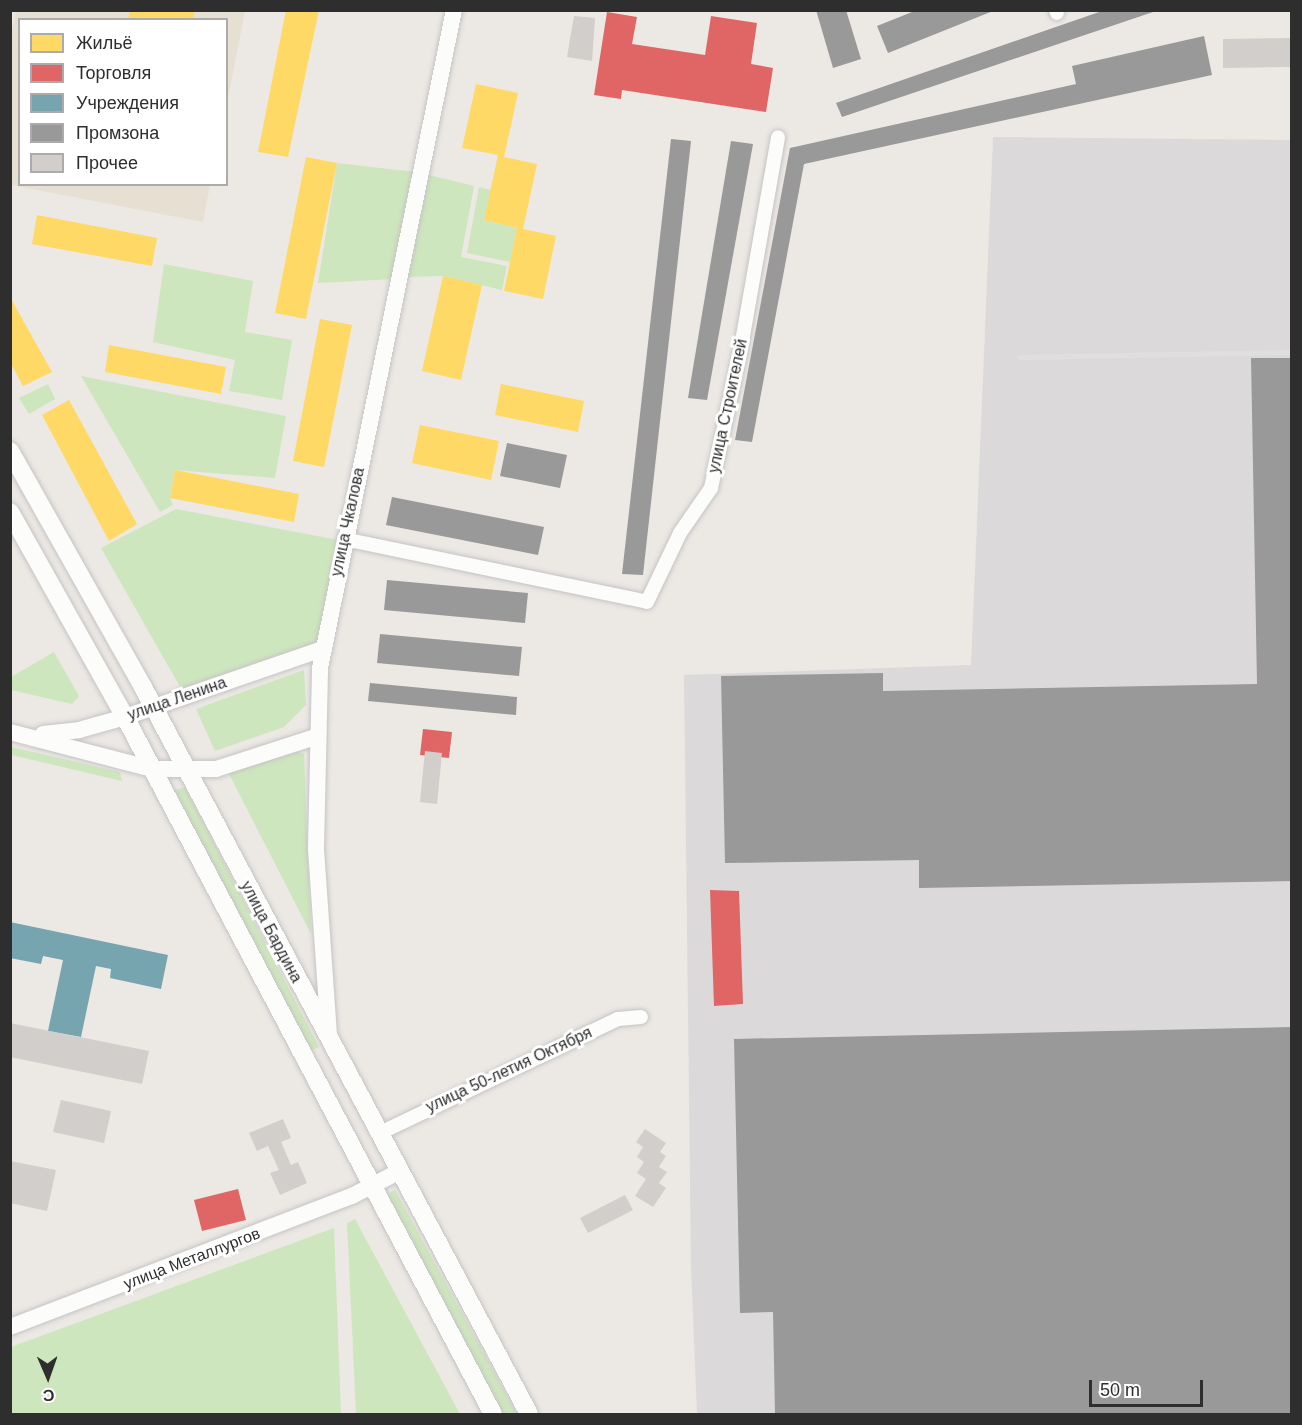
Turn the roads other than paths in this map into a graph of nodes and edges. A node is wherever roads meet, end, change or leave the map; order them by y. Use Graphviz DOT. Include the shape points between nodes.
graph roads {
  1 [pos="454,10"];
  2 [pos="778,137"];
  3 [pos="10,451"];
  4 [pos="10,512"];
  5 [pos="344,538"];
  6 [pos="322,649"];
  7 [pos="154,707"];
  8 [pos="125,717"];
  9 [pos="10,732"];
  10 [pos="29,736"];
  11 [pos="315,737"];
  12 [pos="184,767"];
  13 [pos="152,769"];
  14 [pos="641,1017"];
  15 [pos="329,1042"];
  16 [pos="380,1133"];
  17 [pos="400,1171"];
  18 [pos="372,1187"];
  19 [pos="10,1327"];
  20 [pos="492,1414"];
  21 [pos="529,1414"];
  1 -- 5 [label="street, улица Чкалова"];
  2 -- 5 [label="street, улица Строителей" via="740,353 711,488 680,532 647,602"];
  3 -- 7 [label="main road, улица Бардина"];
  4 -- 8 [label="main road, улица Бардина"];
  5 -- 6 [label="street, улица Чкалова"];
  6 -- 7 [label="street, улица Ленина"];
  6 -- 11 [label="street, улица Чкалова"];
  7 -- 8 [label="street, улица Ленина"];
  7 -- 12 [label="main road, улица Бардина"];
  8 -- 10 [label="street, улица Ленина" via="79,730"];
  8 -- 13 [label="main road, улица Бардина"];
  9 -- 10 [label="street, улица Ленина"];
  10 -- 13 [label="street, улица Ленина"];
  11 -- 12 [label="street, улица Ленина" via="216,769"];
  11 -- 15 [label="street, улица Чкалова" via="316,848"];
  12 -- 13 [label="street, улица Ленина"];
  12 -- 15 [label="main road, улица Бардина"];
  13 -- 18 [label="main road, улица Бардина"];
  14 -- 16 [label="street, улица 50-летия Октября" via="618,1018"];
  15 -- 16 [label="main road, улица Бардина"];
  16 -- 17 [label="main road, улица Бардина"];
  17 -- 18 [label="street, улица Металлургов"];
  17 -- 21 [label="main road, улица Бардина"];
  18 -- 19 [label="street, улица Металлургов"];
  18 -- 20 [label="main road, улица Бардина"];
}
